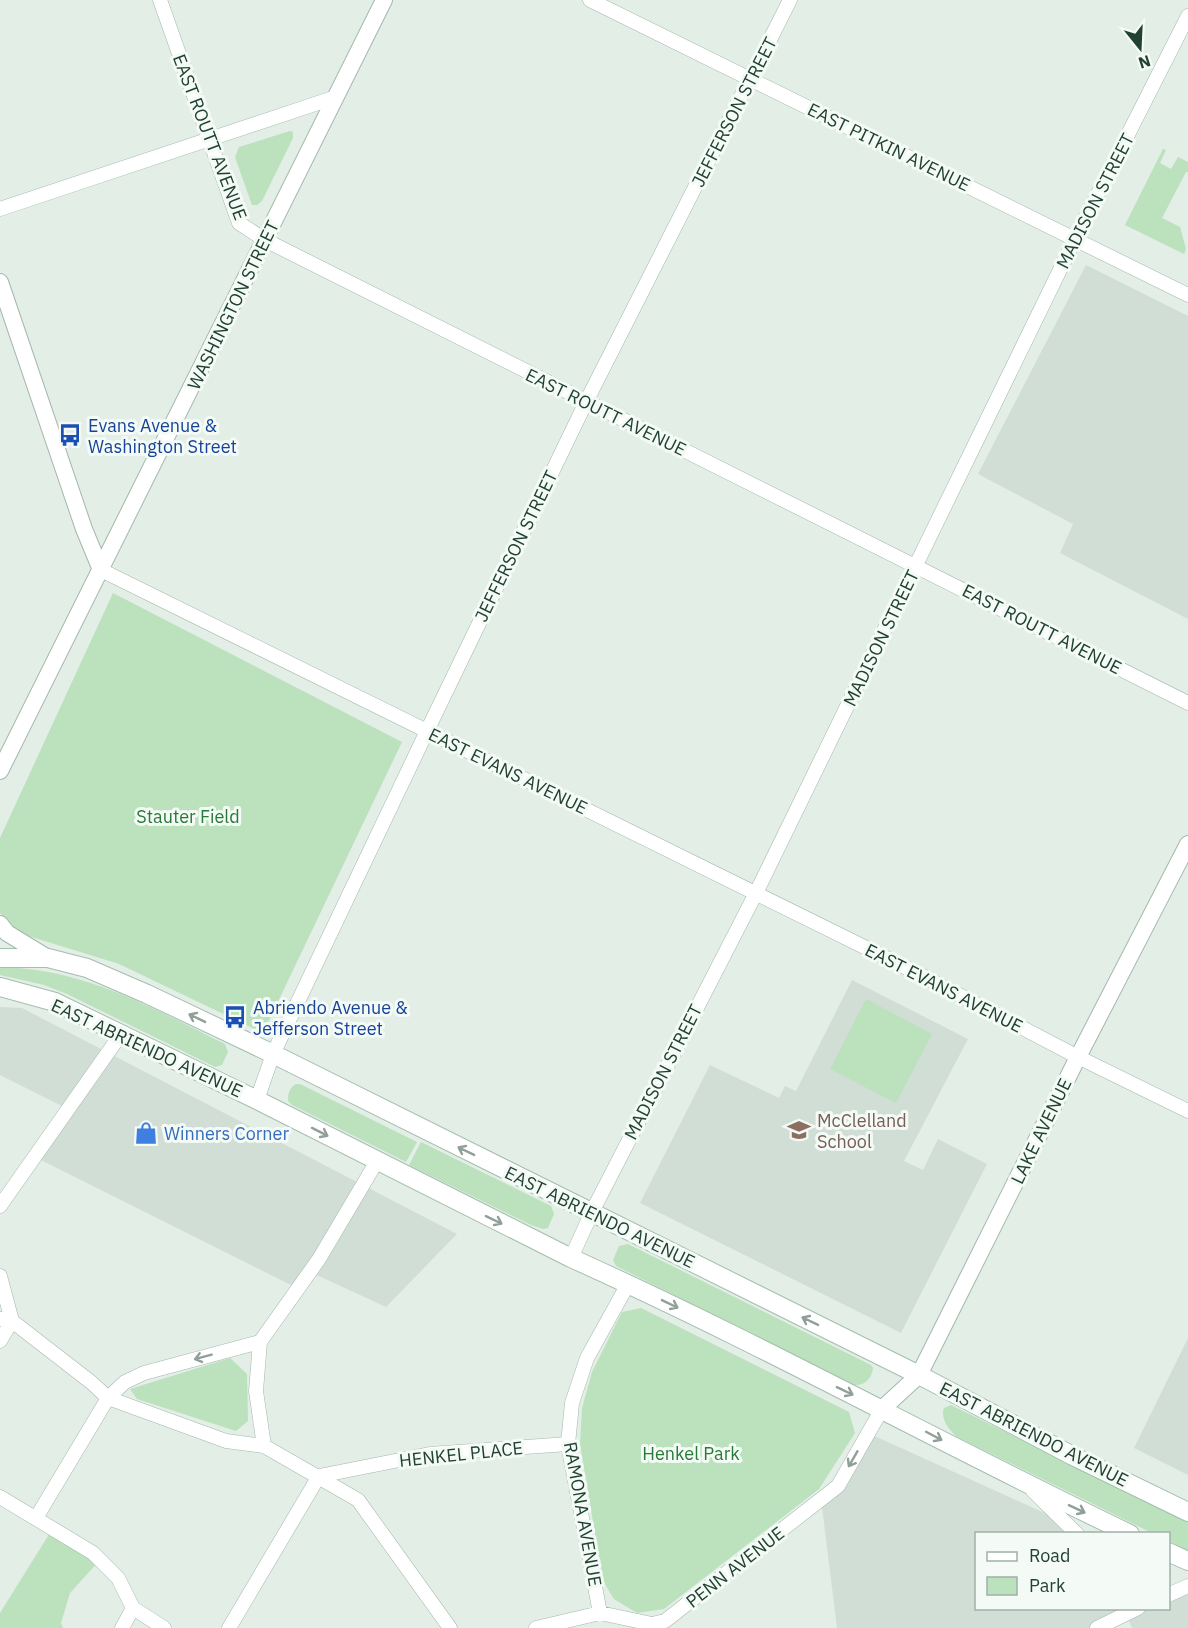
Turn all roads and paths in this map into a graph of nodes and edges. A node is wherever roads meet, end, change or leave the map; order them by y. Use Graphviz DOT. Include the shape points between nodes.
graph roads {
  1 [pos="160,0"];
  2 [pos="384,0"];
  3 [pos="590,0"];
  4 [pos="790,0"];
  5 [pos="1188,16"];
  6 [pos="752,80"];
  7 [pos="336,97"];
  8 [pos="208,140"];
  9 [pos="0,209"];
  10 [pos="1075,239"];
  11 [pos="265,240"];
  12 [pos="0,282"];
  13 [pos="1188,295"];
  14 [pos="586,402"];
  15 [pos="916,566"];
  16 [pos="101,570"];
  17 [pos="1188,703"];
  18 [pos="427,731"];
  19 [pos="0,771"];
  20 [pos="1188,844"];
  21 [pos="756,893"];
  22 [pos="0,924"];
  23 [pos="0,958"];
  24 [pos="48,958"];
  25 [pos="0,987"];
  26 [pos="121,1034"];
  27 [pos="273,1054"];
  28 [pos="1078,1057"];
  29 [pos="257,1100"];
  30 [pos="1188,1111"];
  31 [pos="377,1161"];
  32 [pos="0,1206"];
  33 [pos="592,1212"];
  34 [pos="571,1258"];
  35 [pos="0,1276"];
  36 [pos="628,1284"];
  37 [pos="6,1320"];
  38 [pos="0,1341"];
  39 [pos="260,1342"];
  40 [pos="919,1375"];
  41 [pos="108,1398"];
  42 [pos="882,1409"];
  43 [pos="568,1444"];
  44 [pos="264,1446"];
  45 [pos="319,1476"];
  46 [pos="1025,1484"];
  47 [pos="0,1497"];
  48 [pos="1188,1512"];
  49 [pos="36,1518"];
  50 [pos="1076,1532"];
  51 [pos="1128,1532"];
  52 [pos="1170,1553"];
  53 [pos="1188,1561"];
  54 [pos="1188,1586"];
  55 [pos="1170,1593"];
  56 [pos="134,1608"];
  57 [pos="1129,1610"];
  58 [pos="600,1613"];
  59 [pos="122,1628"];
  60 [pos="164,1628"];
  61 [pos="229,1628"];
  62 [pos="450,1628"];
  63 [pos="536,1628"];
  64 [pos="1097,1628"];
  65 [pos="1132,1628"];
  1 -- 8 [label="street, EAST ROUTT AVENUE"];
  2 -- 7 [label="street, WASHINGTON STREET"];
  3 -- 6 [label="street, EAST PITKIN AVENUE"];
  4 -- 6 [label="street, JEFFERSON STREET"];
  5 -- 10 [label="street, MADISON STREET"];
  6 -- 10 [label="street, EAST PITKIN AVENUE"];
  6 -- 14 [label="street, JEFFERSON STREET"];
  7 -- 8 [label="street"];
  7 -- 11 [label="street, WASHINGTON STREET"];
  8 -- 9 [label="street"];
  8 -- 11 [label="street, EAST ROUTT AVENUE" via="239,223"];
  10 -- 13 [label="street, EAST PITKIN AVENUE"];
  10 -- 15 [label="street, MADISON STREET"];
  11 -- 14 [label="street, EAST ROUTT AVENUE"];
  11 -- 16 [label="street, WASHINGTON STREET"];
  12 -- 16 [label="street"];
  14 -- 15 [label="street, EAST ROUTT AVENUE"];
  14 -- 18 [label="street, JEFFERSON STREET"];
  15 -- 17 [label="street, EAST ROUTT AVENUE"];
  15 -- 21 [label="street, MADISON STREET"];
  16 -- 18 [label="street, EAST EVANS AVENUE"];
  16 -- 19 [label="street, WASHINGTON STREET"];
  18 -- 21 [label="street, EAST EVANS AVENUE"];
  18 -- 27 [label="street, JEFFERSON STREET"];
  20 -- 28 [label="street, LAKE AVENUE"];
  21 -- 28 [label="street, EAST EVANS AVENUE"];
  21 -- 33 [label="street, MADISON STREET"];
  22 -- 24 [label="street" via="7,933"];
  23 -- 24 [label="main road, EAST ABRIENDO AVENUE"];
  27 -- 24 [label="main road, EAST ABRIENDO AVENUE, one-way" via="87,968"];
  25 -- 26 [label="main road, EAST ABRIENDO AVENUE" via="55,1002"];
  26 -- 29 [label="main road, EAST ABRIENDO AVENUE"];
  26 -- 32 [label="street"];
  27 -- 29 [label="street, JEFFERSON STREET"];
  33 -- 27 [label="main road, EAST ABRIENDO AVENUE, one-way"];
  28 -- 30 [label="street, EAST EVANS AVENUE"];
  28 -- 40 [label="street, LAKE AVENUE"];
  29 -- 31 [label="main road, EAST ABRIENDO AVENUE, one-way"];
  31 -- 34 [label="main road, EAST ABRIENDO AVENUE, one-way"];
  31 -- 39 [label="street" via="319,1258"];
  33 -- 34 [label="street, MADISON STREET"];
  40 -- 33 [label="main road, EAST ABRIENDO AVENUE, one-way"];
  34 -- 36 [label="main road, EAST ABRIENDO AVENUE"];
  35 -- 37 [label="street"];
  36 -- 42 [label="main road, EAST ABRIENDO AVENUE, one-way"];
  36 -- 43 [label="street, RAMONA AVENUE" via="587,1358 572,1403"];
  37 -- 38 [label="street"];
  37 -- 41 [label="street"];
  39 -- 41 [label="street, one-way" via="144,1373 125,1382"];
  39 -- 44 [label="street" via="256,1391"];
  40 -- 42 [label="street, LAKE AVENUE"];
  40 -- 48 [label="main road, EAST ABRIENDO AVENUE"];
  41 -- 44 [label="street" via="226,1441"];
  41 -- 49 [label="street"];
  42 -- 46 [label="main road, EAST ABRIENDO AVENUE, one-way"];
  42 -- 58 [label="street, PENN AVENUE, one-way" via="838,1486 665,1621 652,1624"];
  43 -- 45 [label="street, HENKEL PLACE" via="430,1454"];
  43 -- 58 [label="street, RAMONA AVENUE"];
  44 -- 45 [label="street"];
  45 -- 61 [label="street"];
  45 -- 62 [label="street" via="358,1500"];
  46 -- 50 [label="street"];
  46 -- 51 [label="main road, EAST ABRIENDO AVENUE, one-way"];
  47 -- 49 [label="street"];
  49 -- 56 [label="street" via="93,1553 118,1578"];
  52 -- 53 [label="main road"];
  54 -- 55 [label="street"];
  56 -- 59 [label="street"];
  56 -- 60 [label="street"];
  57 -- 64 [label="street"];
  57 -- 65 [label="street"];
  58 -- 63 [label="street, PENN AVENUE"];
}
